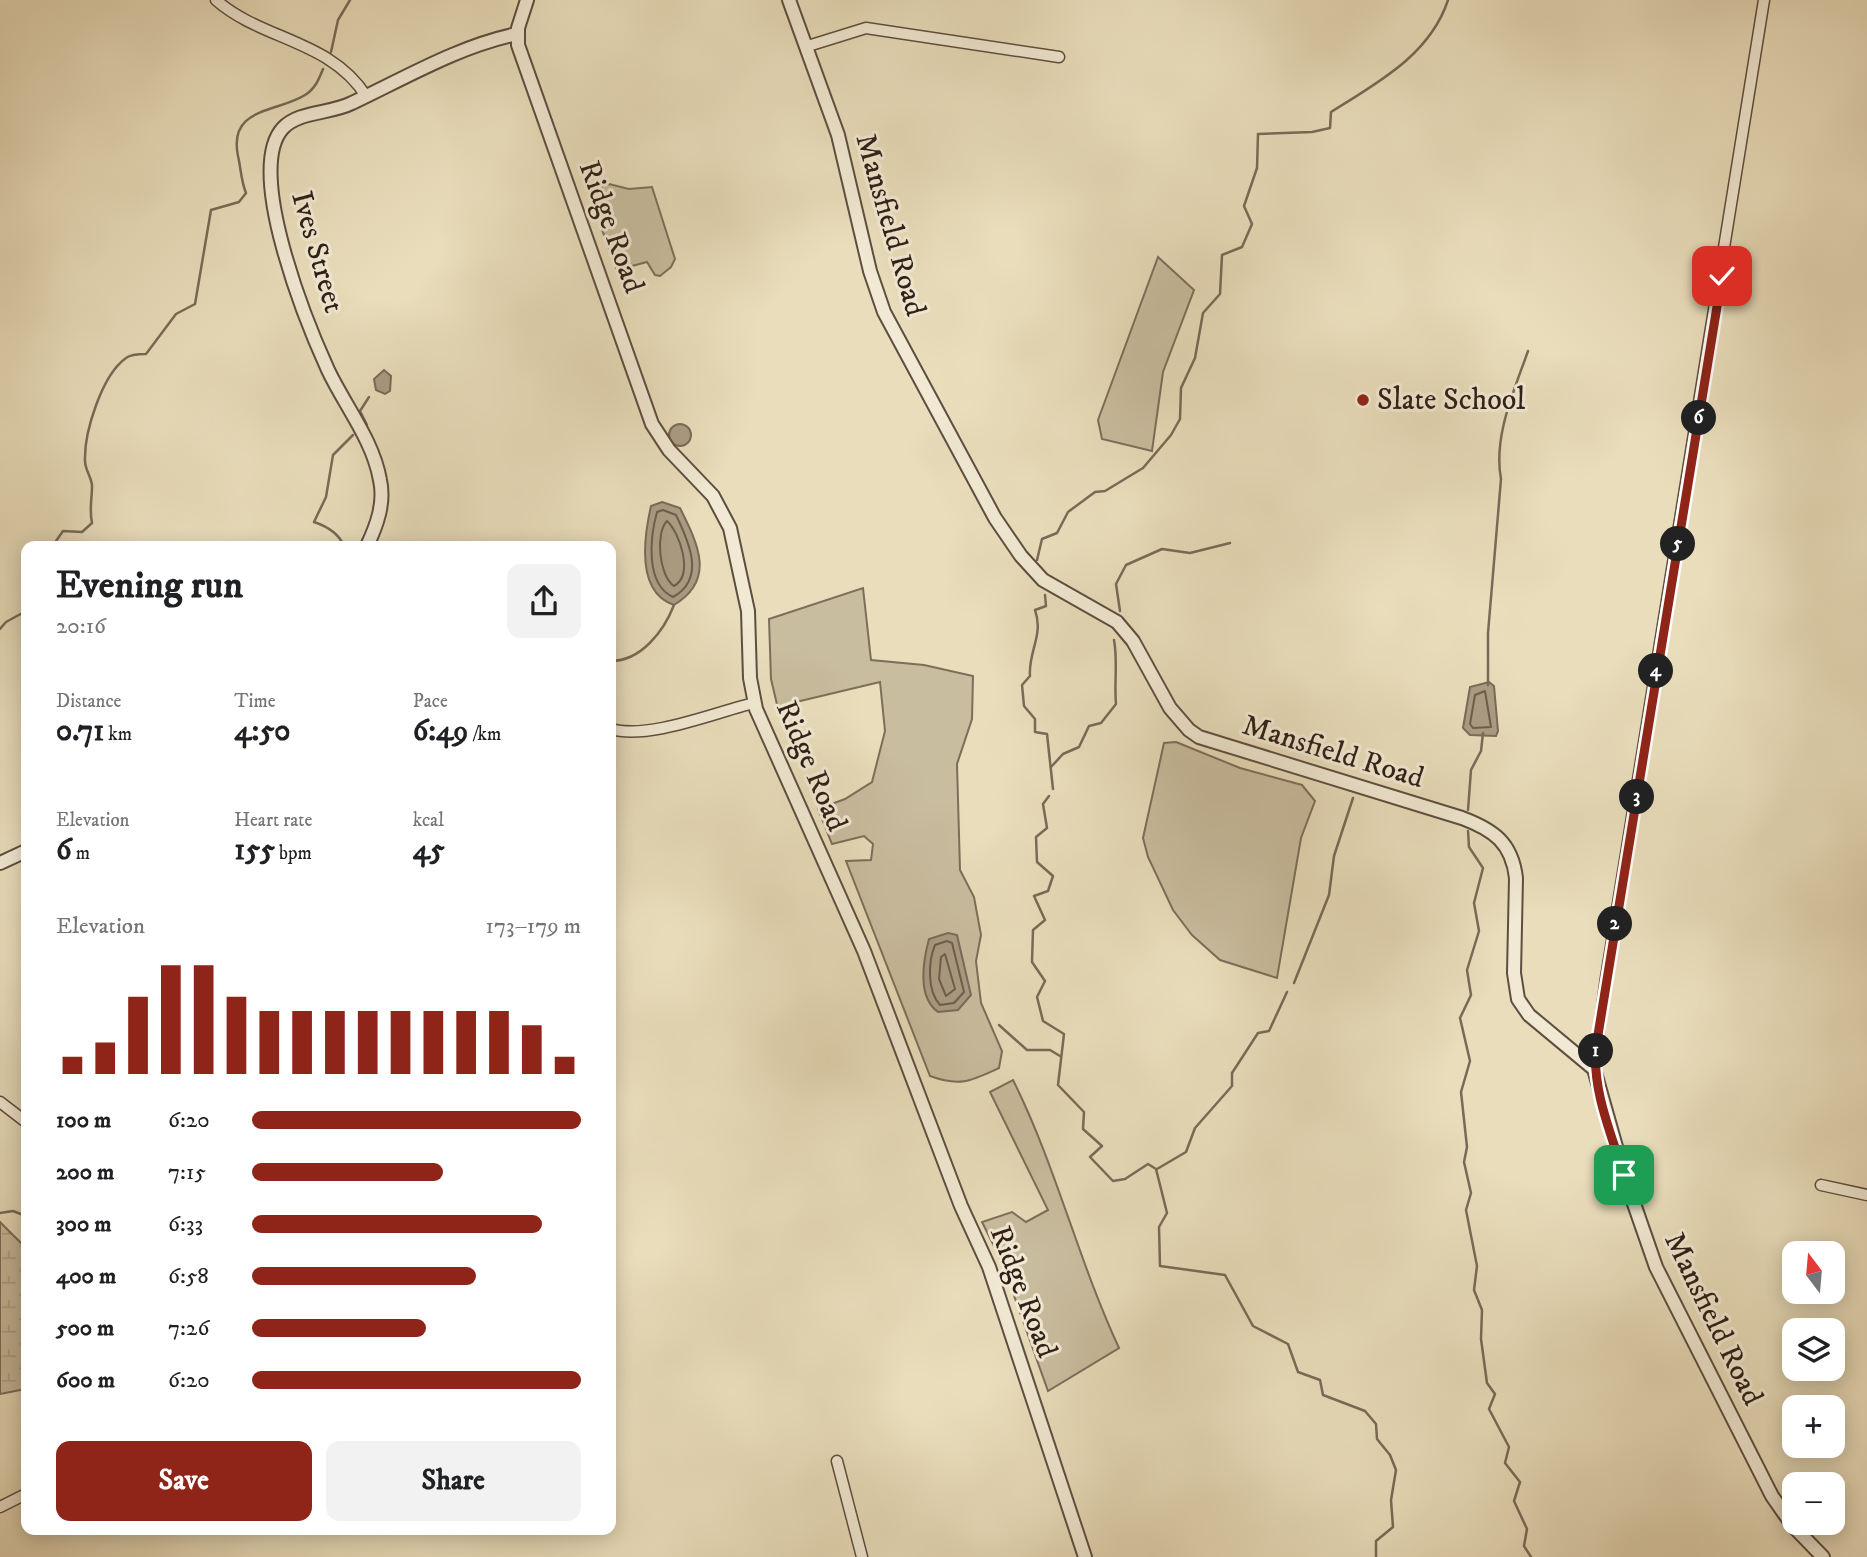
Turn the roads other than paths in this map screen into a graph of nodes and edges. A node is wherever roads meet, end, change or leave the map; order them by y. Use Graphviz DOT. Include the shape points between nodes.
graph roads {
  1 [pos="216,0"];
  2 [pos="527,0"];
  3 [pos="789,0"];
  4 [pos="1764,0"];
  5 [pos="517,34"];
  6 [pos="808,46"];
  7 [pos="1059,57"];
  8 [pos="366,96"];
  9 [pos="369,541"];
  10 [pos="754,703"];
  11 [pos="616,730"];
  12 [pos="21,853"];
  13 [pos="0,863"];
  14 [pos="1594,1069"];
  15 [pos="0,1102"];
  16 [pos="21,1118"];
  17 [pos="1821,1185"];
  18 [pos="1867,1195"];
  19 [pos="837,1461"];
  20 [pos="21,1496"];
  21 [pos="0,1507"];
  22 [pos="862,1557"];
  23 [pos="1085,1557"];
  24 [pos="1823,1557"];
  1 -- 8 [label="street" via="321,54"];
  2 -- 5 [label="street"];
  3 -- 6 [label="street, Mansfield Road"];
  4 -- 14 [label="street"];
  5 -- 8 [label="street, Ives Street" via="411,72"];
  5 -- 10 [label="street, Ridge Road" via="530,83 652,424 669,450 713,496 730,528 748,611"];
  6 -- 7 [label="street" via="866,28"];
  6 -- 14 [label="street, Mansfield Road" via="838,135 870,271 889,324 995,518 1021,556 1043,580 1117,622 1133,641 1170,708 1199,737 1492,831 1506,845 1514,864 1518,999 1530,1015"];
  8 -- 9 [label="street, Ives Street" via="286,125 273,148 270,175 274,211 291,273 328,369 379,472 381,504"];
  10 -- 11 [label="street" via="656,728"];
  10 -- 23 [label="street, Ridge Road" via="864,951 957,1196 989,1267"];
  12 -- 13 [label="street"];
  14 -- 24 [label="street, Mansfield Road" via="1656,1267 1772,1495"];
  15 -- 16 [label="street"];
  17 -- 18 [label="street"];
  19 -- 22 [label="street"];
  20 -- 21 [label="street"];
}
